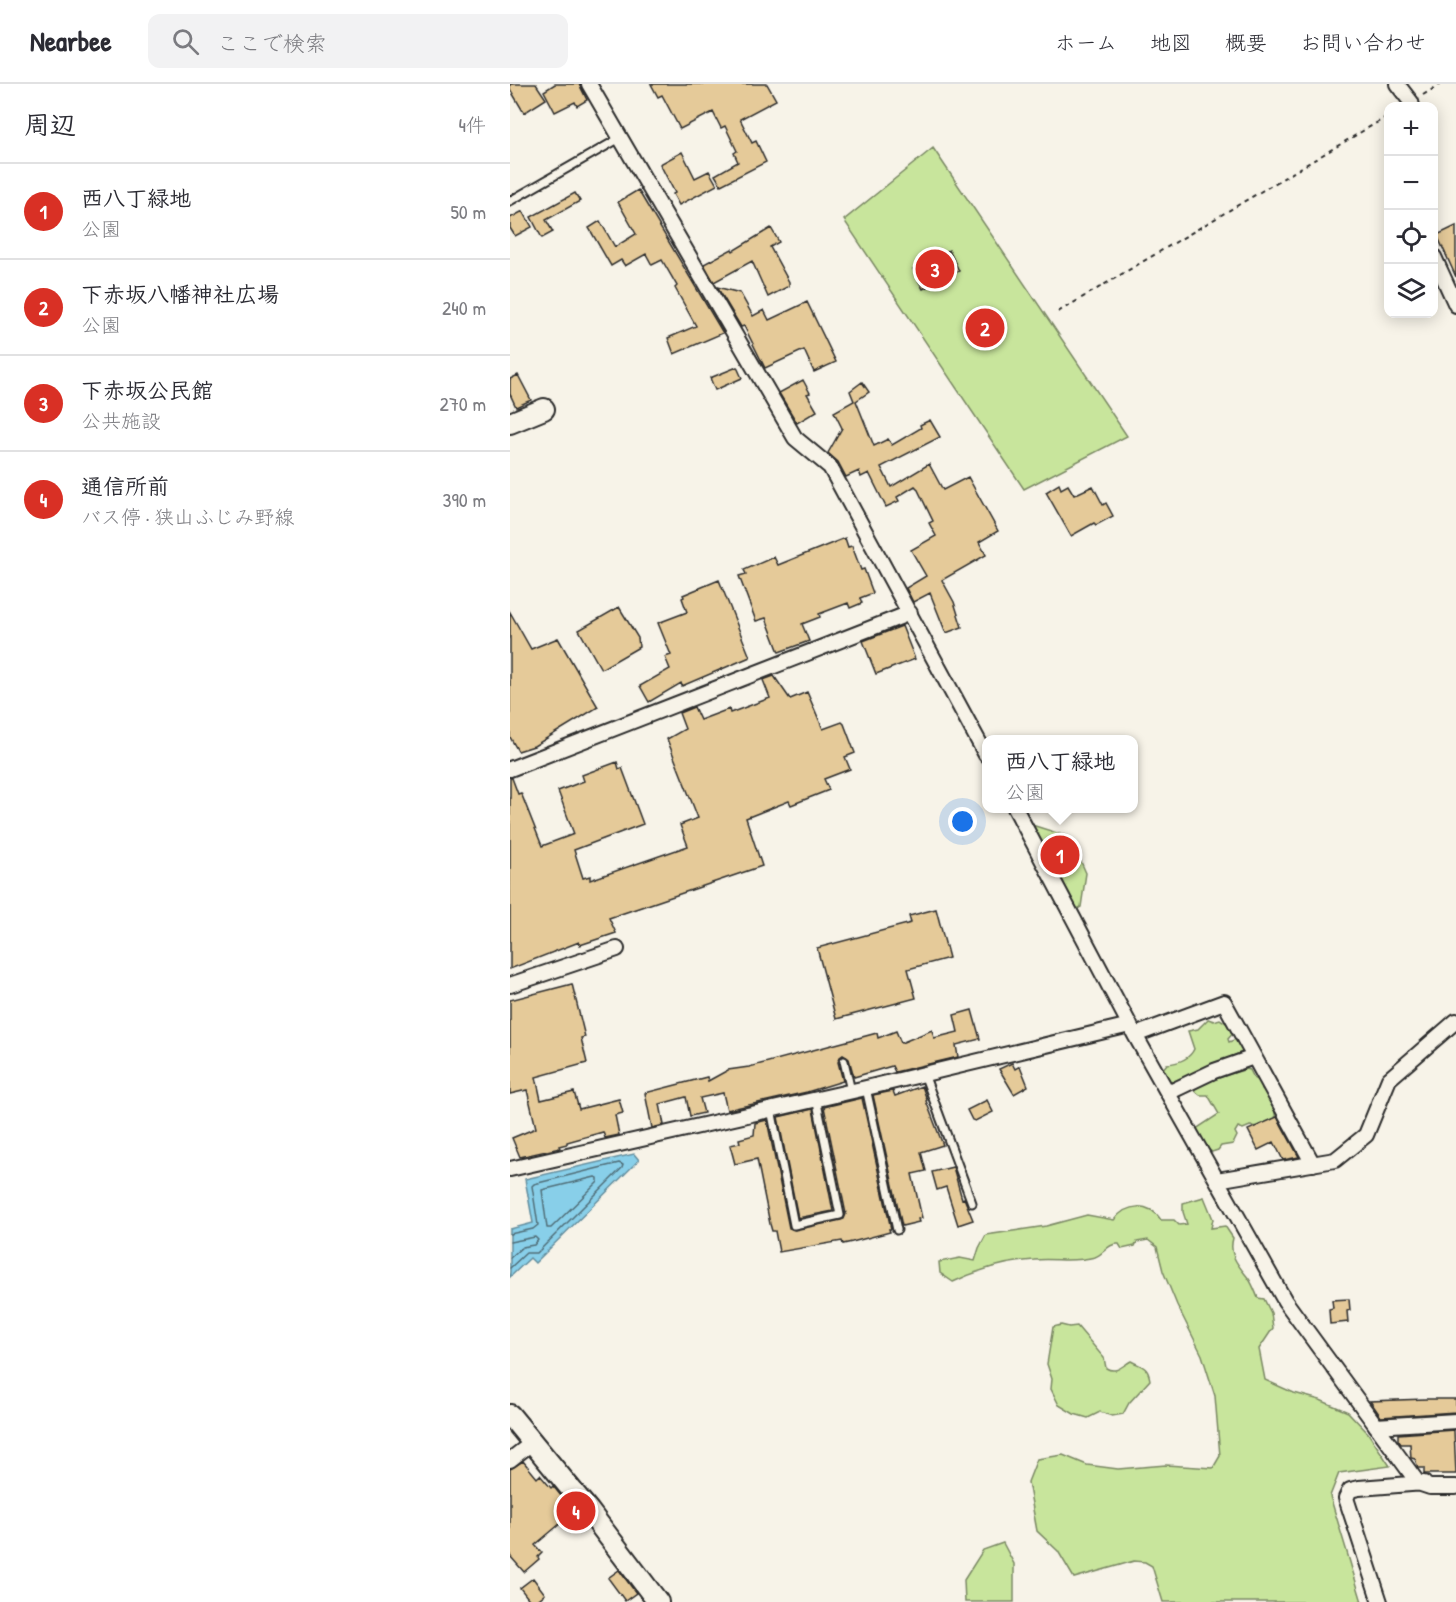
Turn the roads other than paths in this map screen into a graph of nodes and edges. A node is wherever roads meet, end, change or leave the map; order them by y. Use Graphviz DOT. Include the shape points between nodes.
graph roads {
  1 [pos="589,84"];
  2 [pos="1397,84"];
  3 [pos="1411,102"];
  4 [pos="620,138"];
  5 [pos="510,201"];
  6 [pos="1437,264"];
  7 [pos="1456,305"];
  8 [pos="544,409"];
  9 [pos="510,423"];
  10 [pos="910,613"];
  11 [pos="982,746"];
  12 [pos="510,769"];
  13 [pos="1018,813"];
  14 [pos="617,949"];
  15 [pos="510,985"];
  16 [pos="1456,1021"];
  17 [pos="1132,1030"];
  18 [pos="1254,1057"];
  19 [pos="844,1061"];
  20 [pos="924,1074"];
  21 [pos="866,1088"];
  22 [pos="851,1091"];
  23 [pos="1168,1093"];
  24 [pos="816,1098"];
  25 [pos="771,1109"];
  26 [pos="1313,1164"];
  27 [pos="510,1169"];
  28 [pos="1217,1180"];
  29 [pos="972,1203"];
  30 [pos="897,1230"];
  31 [pos="510,1415"];
  32 [pos="1456,1421"];
  33 [pos="1376,1426"];
  34 [pos="532,1442"];
  35 [pos="510,1460"];
  36 [pos="1456,1481"];
  37 [pos="1418,1483"];
  38 [pos="1456,1487"];
  39 [pos="650,1599"];
  40 [pos="1380,1602"];
  1 -- 4 [label="street"];
  2 -- 3 [label="street"];
  4 -- 5 [label="lane"];
  4 -- 10 [label="street" via="795,438 830,467"];
  6 -- 7 [label="street"];
  8 -- 9 [label="main road"];
  10 -- 11 [label="street"];
  10 -- 12 [label="street"];
  13 -- 17 [label="street"];
  14 -- 15 [label="street"];
  16 -- 26 [label="street" via="1389,1079 1366,1135 1335,1160"];
  17 -- 18 [label="street" via="1224,1002"];
  17 -- 20 [label="street"];
  17 -- 23 [label="street"];
  18 -- 23 [label="street"];
  18 -- 26 [label="street"];
  19 -- 22 [label="lane"];
  20 -- 21 [label="street"];
  20 -- 29 [label="lane"];
  21 -- 22 [label="street"];
  21 -- 30 [label="lane"];
  22 -- 24 [label="street"];
  23 -- 28 [label="street"];
  24 -- 25 [label="street"];
  24 -- 25 [label="lane" via="840,1215 794,1226"];
  25 -- 27 [label="street"];
  26 -- 28 [label="street"];
  28 -- 33 [label="street" via="1285,1301"];
  31 -- 34 [label="main road"];
  32 -- 33 [label="street"];
  33 -- 37 [label="street"];
  34 -- 35 [label="street"];
  34 -- 39 [label="main road" via="589,1511"];
  36 -- 37 [label="street"];
  37 -- 38 [label="street"];
  37 -- 40 [label="street" via="1359,1488 1350,1490 1346,1498"];
}
